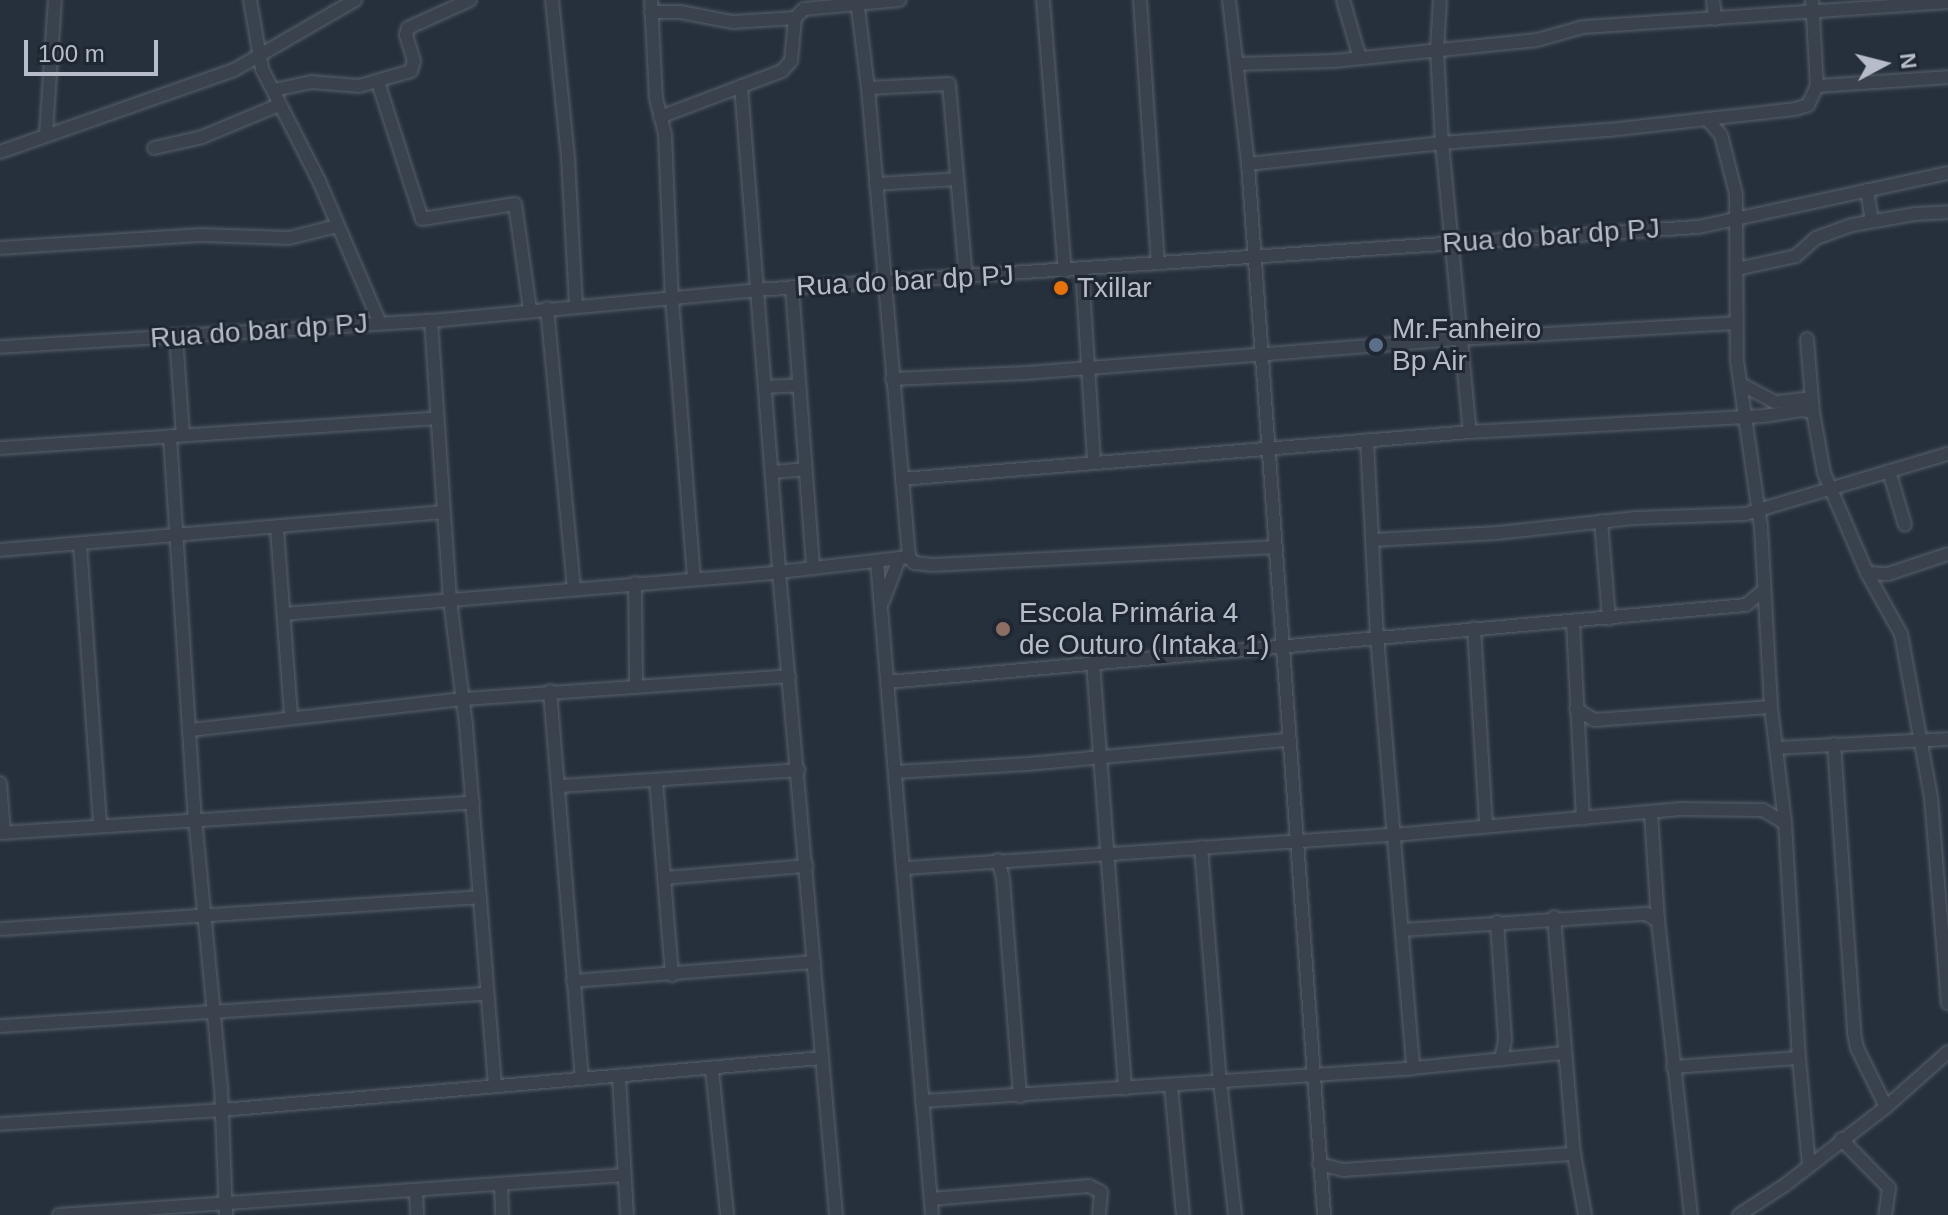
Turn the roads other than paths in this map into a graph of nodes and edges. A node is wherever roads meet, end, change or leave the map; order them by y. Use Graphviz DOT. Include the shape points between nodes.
graph roads {
  1 [pos="55,0"];
  2 [pos="250,0"];
  3 [pos="355,0"];
  4 [pos="470,0"];
  5 [pos="552,0"];
  6 [pos="900,0"];
  7 [pos="1043,0"];
  8 [pos="1140,0"];
  9 [pos="1229,0"];
  10 [pos="1343,0"];
  11 [pos="1440,0"];
  12 [pos="1713,0"];
  13 [pos="1948,2"];
  14 [pos="858,3"];
  15 [pos="1907,3"];
  16 [pos="651,6"];
  17 [pos="1812,7"];
  18 [pos="1715,19"];
  19 [pos="790,22"];
  20 [pos="1437,49"];
  21 [pos="259,55"];
  22 [pos="1360,58"];
  23 [pos="1237,64"];
  24 [pos="1948,77"];
  25 [pos="378,82"];
  26 [pos="741,86"];
  27 [pos="1817,86"];
  28 [pos="868,88"];
  29 [pos="274,90"];
  30 [pos="279,105"];
  31 [pos="660,117"];
  32 [pos="1726,117"];
  33 [pos="1707,119"];
  34 [pos="46,134"];
  35 [pos="1721,135"];
  36 [pos="1442,143"];
  37 [pos="154,148"];
  38 [pos="0,152"];
  39 [pos="1248,164"];
  40 [pos="1948,173"];
  41 [pos="957,179"];
  42 [pos="876,184"];
  43 [pos="1867,190"];
  44 [pos="1948,212"];
  45 [pos="1736,216"];
  46 [pos="1872,220"];
  47 [pos="337,226"];
  48 [pos="1452,240"];
  49 [pos="0,248"];
  50 [pos="1253,258"];
  51 [pos="1158,263"];
  52 [pos="1737,269"];
  53 [pos="1082,270"];
  54 [pos="1065,271"];
  55 [pos="966,277"];
  56 [pos="885,281"];
  57 [pos="792,287"];
  58 [pos="756,290"];
  59 [pos="672,299"];
  60 [pos="576,306"];
  61 [pos="547,308"];
  62 [pos="530,310"];
  63 [pos="431,321"];
  64 [pos="380,323"];
  65 [pos="1736,323"];
  66 [pos="176,336"];
  67 [pos="1460,339"];
  68 [pos="1807,339"];
  69 [pos="0,347"];
  70 [pos="1260,355"];
  71 [pos="1086,367"];
  72 [pos="892,379"];
  73 [pos="1741,384"];
  74 [pos="799,385"];
  75 [pos="765,387"];
  76 [pos="1812,398"];
  77 [pos="1813,412"];
  78 [pos="1742,415"];
  79 [pos="436,418"];
  80 [pos="1470,432"];
  81 [pos="177,435"];
  82 [pos="1367,440"];
  83 [pos="0,448"];
  84 [pos="1267,451"];
  85 [pos="1948,454"];
  86 [pos="1094,462"];
  87 [pos="805,469"];
  88 [pos="1889,471"];
  89 [pos="773,472"];
  90 [pos="902,479"];
  91 [pos="1831,491"];
  92 [pos="443,512"];
  93 [pos="1757,512"];
  94 [pos="1601,521"];
  95 [pos="1905,525"];
  96 [pos="277,529"];
  97 [pos="178,535"];
  98 [pos="1374,540"];
  99 [pos="80,544"];
  100 [pos="1276,547"];
  101 [pos="0,550"];
  102 [pos="1948,554"];
  103 [pos="904,558"];
  104 [pos="877,561"];
  105 [pos="813,568"];
  106 [pos="779,572"];
  107 [pos="1867,573"];
  108 [pos="1888,574"];
  109 [pos="694,579"];
  110 [pos="635,583"];
  111 [pos="574,588"];
  112 [pos="1764,590"];
  113 [pos="1879,593"];
  114 [pos="450,600"];
  115 [pos="1746,605"];
  116 [pos="881,608"];
  117 [pos="284,614"];
  118 [pos="1609,619"];
  119 [pos="1766,619"];
  120 [pos="1573,622"];
  121 [pos="1474,628"];
  122 [pos="1377,636"];
  123 [pos="1280,645"];
  124 [pos="1093,662"];
  125 [pos="789,676"];
  126 [pos="888,682"];
  127 [pos="636,687"];
  128 [pos="550,691"];
  129 [pos="463,699"];
  130 [pos="1771,707"];
  131 [pos="1576,709"];
  132 [pos="291,717"];
  133 [pos="1594,720"];
  134 [pos="190,730"];
  135 [pos="1578,735"];
  136 [pos="1921,739"];
  137 [pos="1948,739"];
  138 [pos="1286,740"];
  139 [pos="1834,744"];
  140 [pos="1777,748"];
  141 [pos="1100,757"];
  142 [pos="798,770"];
  143 [pos="896,772"];
  144 [pos="656,780"];
  145 [pos="0,783"];
  146 [pos="559,786"];
  147 [pos="1782,791"];
  148 [pos="473,802"];
  149 [pos="1763,810"];
  150 [pos="1651,813"];
  151 [pos="195,818"];
  152 [pos="1583,819"];
  153 [pos="1785,823"];
  154 [pos="100,825"];
  155 [pos="1486,826"];
  156 [pos="2,833"];
  157 [pos="1394,835"];
  158 [pos="1296,842"];
  159 [pos="1201,847"];
  160 [pos="1105,853"];
  161 [pos="1015,859"];
  162 [pos="998,860"];
  163 [pos="806,866"];
  164 [pos="905,868"];
  165 [pos="665,878"];
  166 [pos="1003,879"];
  167 [pos="480,897"];
  168 [pos="1657,904"];
  169 [pos="1646,914"];
  170 [pos="204,915"];
  171 [pos="1554,917"];
  172 [pos="1658,921"];
  173 [pos="1497,922"];
  174 [pos="0,929"];
  175 [pos="1402,930"];
  176 [pos="814,962"];
  177 [pos="672,975"];
  178 [pos="573,981"];
  179 [pos="487,994"];
  180 [pos="1948,1003"];
  181 [pos="213,1012"];
  182 [pos="0,1026"];
  183 [pos="1505,1040"];
  184 [pos="1948,1052"];
  185 [pos="1564,1053"];
  186 [pos="1519,1057"];
  187 [pos="821,1058"];
  188 [pos="1799,1058"];
  189 [pos="1501,1060"];
  190 [pos="1673,1067"];
  191 [pos="1413,1068"];
  192 [pos="712,1069"];
  193 [pos="619,1076"];
  194 [pos="1315,1076"];
  195 [pos="582,1079"];
  196 [pos="1220,1081"];
  197 [pos="495,1086"];
  198 [pos="1171,1086"];
  199 [pos="1125,1089"];
  200 [pos="1020,1096"];
  201 [pos="922,1101"];
  202 [pos="1886,1107"];
  203 [pos="215,1110"];
  204 [pos="0,1124"];
  205 [pos="1841,1139"];
  206 [pos="1574,1154"];
  207 [pos="1319,1164"];
  208 [pos="1809,1165"];
  209 [pos="1343,1170"];
  210 [pos="625,1175"];
  211 [pos="501,1185"];
  212 [pos="1322,1188"];
  213 [pos="416,1193"];
  214 [pos="324,1199"];
  215 [pos="931,1199"];
  216 [pos="226,1209"];
  217 [pos="125,1213"];
  218 [pos="59,1215"];
  219 [pos="325,1215"];
  220 [pos="417,1215"];
  221 [pos="502,1215"];
  222 [pos="627,1215"];
  223 [pos="727,1215"];
  224 [pos="836,1215"];
  225 [pos="932,1215"];
  226 [pos="1099,1215"];
  227 [pos="1183,1215"];
  228 [pos="1235,1215"];
  229 [pos="1324,1215"];
  230 [pos="1585,1215"];
  231 [pos="1691,1215"];
  232 [pos="1739,1215"];
  233 [pos="1885,1215"];
  1 -- 34 [label="street"];
  2 -- 21 [label="street"];
  3 -- 21 [label="street"];
  4 -- 25 [label="street" via="408,28 414,67"];
  5 -- 60 [label="street"];
  6 -- 14 [label="street"];
  7 -- 54 [label="street"];
  8 -- 51 [label="street"];
  9 -- 23 [label="street"];
  10 -- 22 [label="street"];
  11 -- 20 [label="street"];
  12 -- 18 [label="street"];
  13 -- 15 [label="street"];
  14 -- 19 [label="street" via="804,9"];
  14 -- 28 [label="street"];
  15 -- 17 [label="street"];
  16 -- 19 [label="street" via="733,22"];
  16 -- 31 [label="street"];
  17 -- 18 [label="street"];
  17 -- 27 [label="street"];
  18 -- 20 [label="street" via="1583,27 1537,40"];
  19 -- 26 [label="street" via="791,61 782,71"];
  20 -- 22 [label="street"];
  20 -- 36 [label="street"];
  21 -- 29 [label="street"];
  21 -- 34 [label="street" via="206,81"];
  22 -- 23 [label="street"];
  23 -- 39 [label="street"];
  24 -- 27 [label="street"];
  25 -- 29 [label="street" via="311,82"];
  25 -- 62 [label="street" via="422,219 515,204"];
  26 -- 31 [label="street"];
  26 -- 58 [label="street"];
  27 -- 32 [label="street" via="1808,105"];
  28 -- 41 [label="street" via="949,84"];
  28 -- 42 [label="street"];
  29 -- 30 [label="street"];
  30 -- 37 [label="street" via="202,137"];
  30 -- 47 [label="street"];
  31 -- 59 [label="street"];
  32 -- 33 [label="street"];
  32 -- 35 [label="street"];
  33 -- 35 [label="street"];
  33 -- 36 [label="street"];
  34 -- 38 [label="street"];
  35 -- 45 [label="street" via="1732,169"];
  36 -- 39 [label="street"];
  36 -- 48 [label="street"];
  39 -- 50 [label="street"];
  40 -- 43 [label="street, Rua do bar dp PJ"];
  41 -- 42 [label="street"];
  41 -- 55 [label="street"];
  42 -- 56 [label="street"];
  43 -- 45 [label="street, Rua do bar dp PJ"];
  43 -- 46 [label="street"];
  44 -- 46 [label="street"];
  45 -- 48 [label="street, Rua do bar dp PJ" via="1698,227"];
  45 -- 52 [label="street"];
  46 -- 52 [label="street" via="1816,238 1796,256"];
  47 -- 49 [label="street" via="289,238 201,235"];
  47 -- 64 [label="street"];
  48 -- 50 [label="street, Rua do bar dp PJ"];
  48 -- 67 [label="street"];
  50 -- 51 [label="street, Rua do bar dp PJ"];
  50 -- 70 [label="street"];
  51 -- 53 [label="street, Rua do bar dp PJ"];
  52 -- 65 [label="street"];
  53 -- 54 [label="street, Rua do bar dp PJ"];
  53 -- 71 [label="street"];
  54 -- 55 [label="street, Rua do bar dp PJ"];
  55 -- 56 [label="street, Rua do bar dp PJ"];
  56 -- 57 [label="street, Rua do bar dp PJ"];
  56 -- 72 [label="street"];
  57 -- 58 [label="street, Rua do bar dp PJ"];
  57 -- 74 [label="street"];
  58 -- 59 [label="street, Rua do bar dp PJ"];
  58 -- 75 [label="street"];
  59 -- 60 [label="street, Rua do bar dp PJ"];
  59 -- 109 [label="street"];
  60 -- 61 [label="street, Rua do bar dp PJ"];
  61 -- 62 [label="street, Rua do bar dp PJ"];
  61 -- 111 [label="street"];
  62 -- 63 [label="street, Rua do bar dp PJ"];
  63 -- 64 [label="street, Rua do bar dp PJ"];
  63 -- 79 [label="street"];
  64 -- 66 [label="street, Rua do bar dp PJ"];
  65 -- 67 [label="street"];
  65 -- 73 [label="street"];
  66 -- 69 [label="street, Rua do bar dp PJ"];
  66 -- 81 [label="street"];
  67 -- 70 [label="street"];
  67 -- 80 [label="street"];
  68 -- 76 [label="street"];
  70 -- 71 [label="street"];
  70 -- 84 [label="street"];
  71 -- 72 [label="street"];
  71 -- 86 [label="street"];
  72 -- 90 [label="street"];
  73 -- 76 [label="street" via="1775,402"];
  73 -- 78 [label="street"];
  74 -- 75 [label="street"];
  74 -- 87 [label="street"];
  75 -- 89 [label="street"];
  76 -- 77 [label="street"];
  77 -- 78 [label="street"];
  77 -- 91 [label="street"];
  78 -- 80 [label="street"];
  78 -- 93 [label="street" via="1754,466"];
  79 -- 81 [label="street"];
  79 -- 92 [label="street"];
  80 -- 82 [label="street"];
  81 -- 83 [label="street"];
  81 -- 97 [label="street"];
  82 -- 84 [label="street"];
  82 -- 98 [label="street"];
  84 -- 86 [label="street"];
  84 -- 100 [label="street"];
  85 -- 88 [label="street"];
  86 -- 90 [label="street"];
  87 -- 89 [label="street"];
  87 -- 105 [label="street"];
  88 -- 91 [label="street"];
  88 -- 95 [label="street"];
  89 -- 106 [label="street"];
  90 -- 103 [label="street"];
  91 -- 93 [label="street"];
  91 -- 107 [label="street"];
  92 -- 96 [label="street"];
  92 -- 114 [label="street"];
  93 -- 94 [label="street"];
  93 -- 112 [label="street"];
  94 -- 98 [label="street"];
  94 -- 118 [label="street"];
  96 -- 97 [label="street"];
  96 -- 117 [label="street"];
  97 -- 99 [label="street"];
  97 -- 134 [label="street"];
  98 -- 122 [label="street"];
  99 -- 101 [label="street"];
  99 -- 154 [label="street"];
  100 -- 103 [label="street" via="933,565"];
  100 -- 123 [label="street"];
  102 -- 108 [label="street"];
  103 -- 104 [label="street"];
  103 -- 116 [label="street"];
  104 -- 105 [label="street"];
  104 -- 116 [label="street"];
  105 -- 106 [label="street"];
  106 -- 109 [label="street"];
  106 -- 125 [label="street"];
  107 -- 108 [label="street"];
  107 -- 113 [label="street"];
  108 -- 113 [label="street"];
  109 -- 110 [label="street"];
  110 -- 111 [label="street"];
  110 -- 127 [label="street"];
  111 -- 114 [label="street"];
  112 -- 115 [label="street"];
  112 -- 119 [label="street"];
  113 -- 136 [label="street" via="1901,634"];
  114 -- 117 [label="street"];
  114 -- 129 [label="street"];
  115 -- 118 [label="street"];
  115 -- 119 [label="street"];
  116 -- 126 [label="street"];
  117 -- 132 [label="street"];
  118 -- 120 [label="street"];
  119 -- 130 [label="street"];
  120 -- 121 [label="street"];
  120 -- 131 [label="street"];
  121 -- 122 [label="street"];
  121 -- 155 [label="street"];
  122 -- 123 [label="street"];
  122 -- 157 [label="street"];
  123 -- 124 [label="street"];
  123 -- 138 [label="street"];
  124 -- 126 [label="street"];
  124 -- 141 [label="street"];
  125 -- 127 [label="street"];
  125 -- 142 [label="street"];
  126 -- 143 [label="street"];
  127 -- 128 [label="street"];
  128 -- 129 [label="street"];
  128 -- 146 [label="street"];
  129 -- 132 [label="street"];
  129 -- 148 [label="street"];
  130 -- 133 [label="street"];
  130 -- 140 [label="street"];
  131 -- 133 [label="street"];
  131 -- 135 [label="street"];
  132 -- 134 [label="street"];
  133 -- 135 [label="street"];
  134 -- 151 [label="street"];
  135 -- 152 [label="street"];
  136 -- 137 [label="street"];
  136 -- 139 [label="street"];
  136 -- 180 [label="street"];
  138 -- 141 [label="street"];
  138 -- 158 [label="street"];
  139 -- 140 [label="street"];
  139 -- 202 [label="street" via="1854,1033"];
  140 -- 147 [label="street"];
  141 -- 143 [label="street"];
  141 -- 160 [label="street"];
  142 -- 144 [label="street"];
  142 -- 163 [label="street"];
  143 -- 164 [label="street"];
  144 -- 146 [label="street"];
  144 -- 165 [label="street"];
  145 -- 156 [label="street"];
  146 -- 178 [label="street"];
  147 -- 149 [label="street"];
  147 -- 153 [label="street"];
  148 -- 151 [label="street"];
  148 -- 167 [label="street"];
  149 -- 150 [label="street"];
  149 -- 153 [label="street"];
  150 -- 152 [label="street"];
  150 -- 168 [label="street"];
  151 -- 154 [label="street"];
  151 -- 170 [label="street"];
  152 -- 155 [label="street"];
  153 -- 188 [label="street"];
  154 -- 156 [label="street"];
  155 -- 157 [label="street"];
  157 -- 158 [label="street"];
  157 -- 175 [label="street"];
  158 -- 159 [label="street"];
  158 -- 194 [label="street"];
  159 -- 160 [label="street"];
  159 -- 196 [label="street"];
  160 -- 161 [label="street"];
  160 -- 199 [label="street"];
  161 -- 162 [label="street"];
  161 -- 166 [label="street"];
  162 -- 164 [label="street"];
  162 -- 166 [label="street"];
  163 -- 165 [label="street"];
  163 -- 176 [label="street"];
  164 -- 201 [label="street"];
  165 -- 177 [label="street"];
  166 -- 200 [label="street"];
  167 -- 170 [label="street"];
  167 -- 179 [label="street"];
  168 -- 169 [label="street"];
  168 -- 172 [label="street"];
  169 -- 171 [label="street"];
  169 -- 172 [label="street"];
  170 -- 174 [label="street"];
  170 -- 181 [label="street"];
  171 -- 173 [label="street"];
  171 -- 185 [label="street"];
  172 -- 190 [label="street"];
  173 -- 175 [label="street"];
  173 -- 183 [label="street"];
  175 -- 191 [label="street"];
  176 -- 177 [label="street"];
  176 -- 187 [label="street"];
  177 -- 178 [label="street"];
  178 -- 195 [label="street"];
  179 -- 181 [label="street"];
  179 -- 197 [label="street"];
  181 -- 182 [label="street"];
  181 -- 203 [label="street" via="221,1086"];
  183 -- 186 [label="street"];
  183 -- 189 [label="street"];
  184 -- 202 [label="street"];
  185 -- 186 [label="street"];
  185 -- 206 [label="street"];
  186 -- 189 [label="street"];
  187 -- 192 [label="street"];
  187 -- 224 [label="street"];
  188 -- 190 [label="street"];
  188 -- 208 [label="street"];
  189 -- 191 [label="street"];
  190 -- 231 [label="street"];
  191 -- 194 [label="street"];
  192 -- 193 [label="street"];
  192 -- 223 [label="street"];
  193 -- 195 [label="street"];
  193 -- 210 [label="street"];
  194 -- 196 [label="street"];
  194 -- 207 [label="street"];
  195 -- 197 [label="street"];
  196 -- 198 [label="street"];
  196 -- 228 [label="street"];
  197 -- 203 [label="street"];
  198 -- 199 [label="street"];
  198 -- 227 [label="street"];
  199 -- 200 [label="street"];
  200 -- 201 [label="street"];
  201 -- 215 [label="street"];
  202 -- 205 [label="street"];
  203 -- 204 [label="street"];
  203 -- 216 [label="street"];
  205 -- 208 [label="street"];
  205 -- 233 [label="street" via="1889,1188"];
  206 -- 209 [label="street"];
  206 -- 230 [label="street"];
  207 -- 209 [label="street"];
  207 -- 212 [label="street"];
  208 -- 232 [label="street"];
  209 -- 212 [label="street"];
  210 -- 211 [label="street"];
  210 -- 222 [label="street"];
  211 -- 213 [label="street"];
  211 -- 221 [label="street"];
  212 -- 229 [label="street"];
  213 -- 214 [label="street"];
  213 -- 220 [label="street"];
  214 -- 216 [label="street"];
  214 -- 219 [label="street"];
  215 -- 225 [label="street"];
  215 -- 226 [label="street" via="1089,1186 1101,1192"];
  216 -- 217 [label="street"];
  217 -- 218 [label="street"];
}
